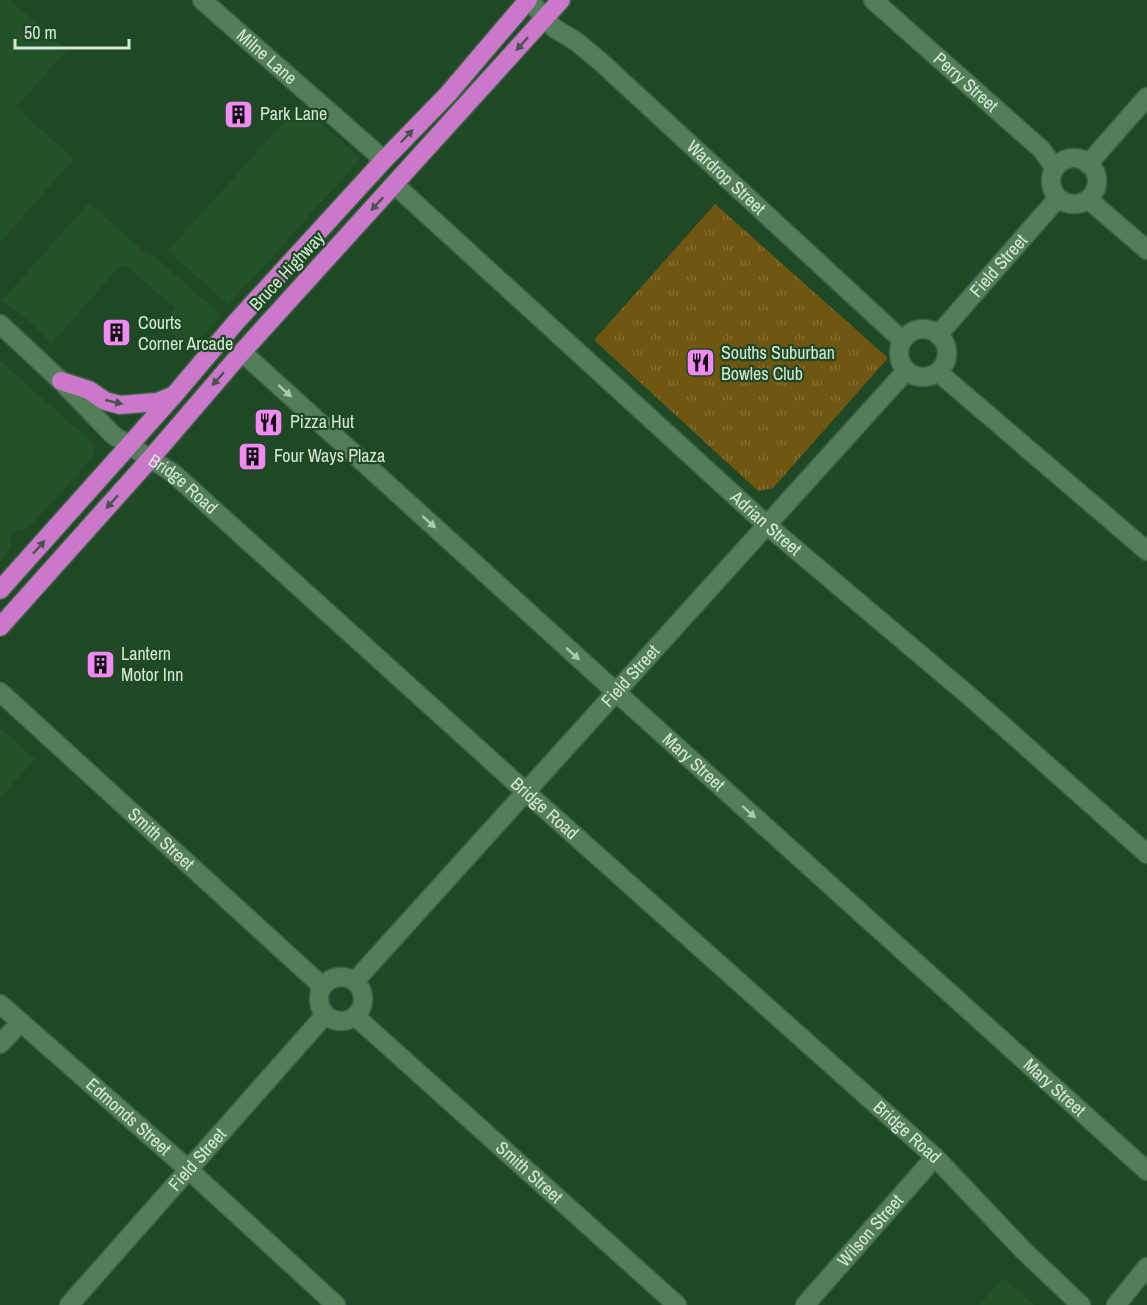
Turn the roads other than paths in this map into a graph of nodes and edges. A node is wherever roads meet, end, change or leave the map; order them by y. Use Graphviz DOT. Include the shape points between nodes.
graph roads {
  1 [pos="202,0"];
  2 [pos="528,0"];
  3 [pos="561,0"];
  4 [pos="873,0"];
  5 [pos="546,18"];
  6 [pos="1147,97"];
  7 [pos="384,160"];
  8 [pos="1088,164"];
  9 [pos="1054,168"];
  10 [pos="395,185"];
  11 [pos="1058,198"];
  12 [pos="1088,199"];
  13 [pos="1147,250"];
  14 [pos="0,324"];
  15 [pos="938,335"];
  16 [pos="902,340"];
  17 [pos="242,352"];
  18 [pos="906,371"];
  19 [pos="938,372"];
  20 [pos="61,381"];
  21 [pos="175,394"];
  22 [pos="129,446"];
  23 [pos="151,458"];
  24 [pos="768,526"];
  25 [pos="1147,551"];
  26 [pos="0,590"];
  27 [pos="0,627"];
  28 [pos="0,692"];
  29 [pos="616,692"];
  30 [pos="526,792"];
  31 [pos="1147,854"];
  32 [pos="355,981"];
  33 [pos="322,986"];
  34 [pos="0,1004"];
  35 [pos="325,1015"];
  36 [pos="355,1016"];
  37 [pos="21,1022"];
  38 [pos="0,1044"];
  39 [pos="935,1157"];
  40 [pos="189,1170"];
  41 [pos="1147,1170"];
  42 [pos="1147,1267"];
  43 [pos="69,1305"];
  44 [pos="336,1305"];
  45 [pos="676,1305"];
  46 [pos="805,1305"];
  47 [pos="1081,1305"];
  48 [pos="1116,1305"];
  1 -- 7 [label="street, Milne Lane"];
  2 -- 5 [label="street, Wardrop Street"];
  7 -- 2 [label="highway, Bruce Highway, one-way" via="448,94"];
  3 -- 5 [label="highway, Bruce Highway"];
  4 -- 9 [label="street, Perry Street" via="1041,149"];
  5 -- 10 [label="highway, Bruce Highway, one-way"];
  5 -- 16 [label="street, Wardrop Street" via="602,63"];
  6 -- 8 [label="street"];
  7 -- 21 [label="highway, Bruce Highway"];
  8 -- 9 [label="street" via="1073,158"];
  8 -- 12 [label="street" via="1096,182"];
  9 -- 11 [label="street" via="1052,190"];
  10 -- 17 [label="highway, Bruce Highway, one-way"];
  10 -- 24 [label="street, Adrian Street"];
  11 -- 12 [label="street" via="1073,204"];
  11 -- 15 [label="street, Field Street"];
  12 -- 13 [label="street"];
  14 -- 20 [label="street, Bridge Road"];
  15 -- 16 [label="street" via="922,329"];
  15 -- 19 [label="street" via="947,354"];
  16 -- 18 [label="street" via="898,355"];
  17 -- 23 [label="highway, Bruce Highway, one-way"];
  17 -- 29 [label="street, Mary Street, one-way"];
  18 -- 19 [label="street" via="922,378"];
  18 -- 24 [label="street, Field Street"];
  19 -- 25 [label="street"];
  20 -- 21 [label="highway, one-way" via="120,405 157,402"];
  20 -- 22 [label="street, Bridge Road" via="113,435"];
  21 -- 22 [label="highway, Bruce Highway"];
  22 -- 23 [label="street, Bridge Road"];
  26 -- 22 [label="highway, Bruce Highway, one-way"];
  23 -- 27 [label="highway, Bruce Highway, one-way"];
  23 -- 30 [label="street, Bridge Road" via="173,473"];
  24 -- 29 [label="street, Field Street"];
  24 -- 31 [label="street, Adrian Street" via="974,700"];
  28 -- 33 [label="street, Smith Street"];
  29 -- 30 [label="street, Field Street"];
  29 -- 41 [label="street, Mary Street, one-way"];
  30 -- 32 [label="street, Field Street"];
  30 -- 39 [label="street, Bridge Road"];
  32 -- 33 [label="street" via="340,976"];
  32 -- 36 [label="street" via="363,1000"];
  33 -- 35 [label="street" via="318,1000"];
  34 -- 37 [label="street, Edmonds Street"];
  35 -- 36 [label="street" via="340,1021"];
  35 -- 40 [label="street, Field Street"];
  36 -- 45 [label="street, Smith Street"];
  37 -- 38 [label="street"];
  37 -- 40 [label="street, Edmonds Street"];
  39 -- 46 [label="street, Wilson Street"];
  39 -- 47 [label="street, Bridge Road"];
  40 -- 43 [label="street, Field Street"];
  40 -- 44 [label="street, Edmonds Street"];
  42 -- 48 [label="street"];
}
